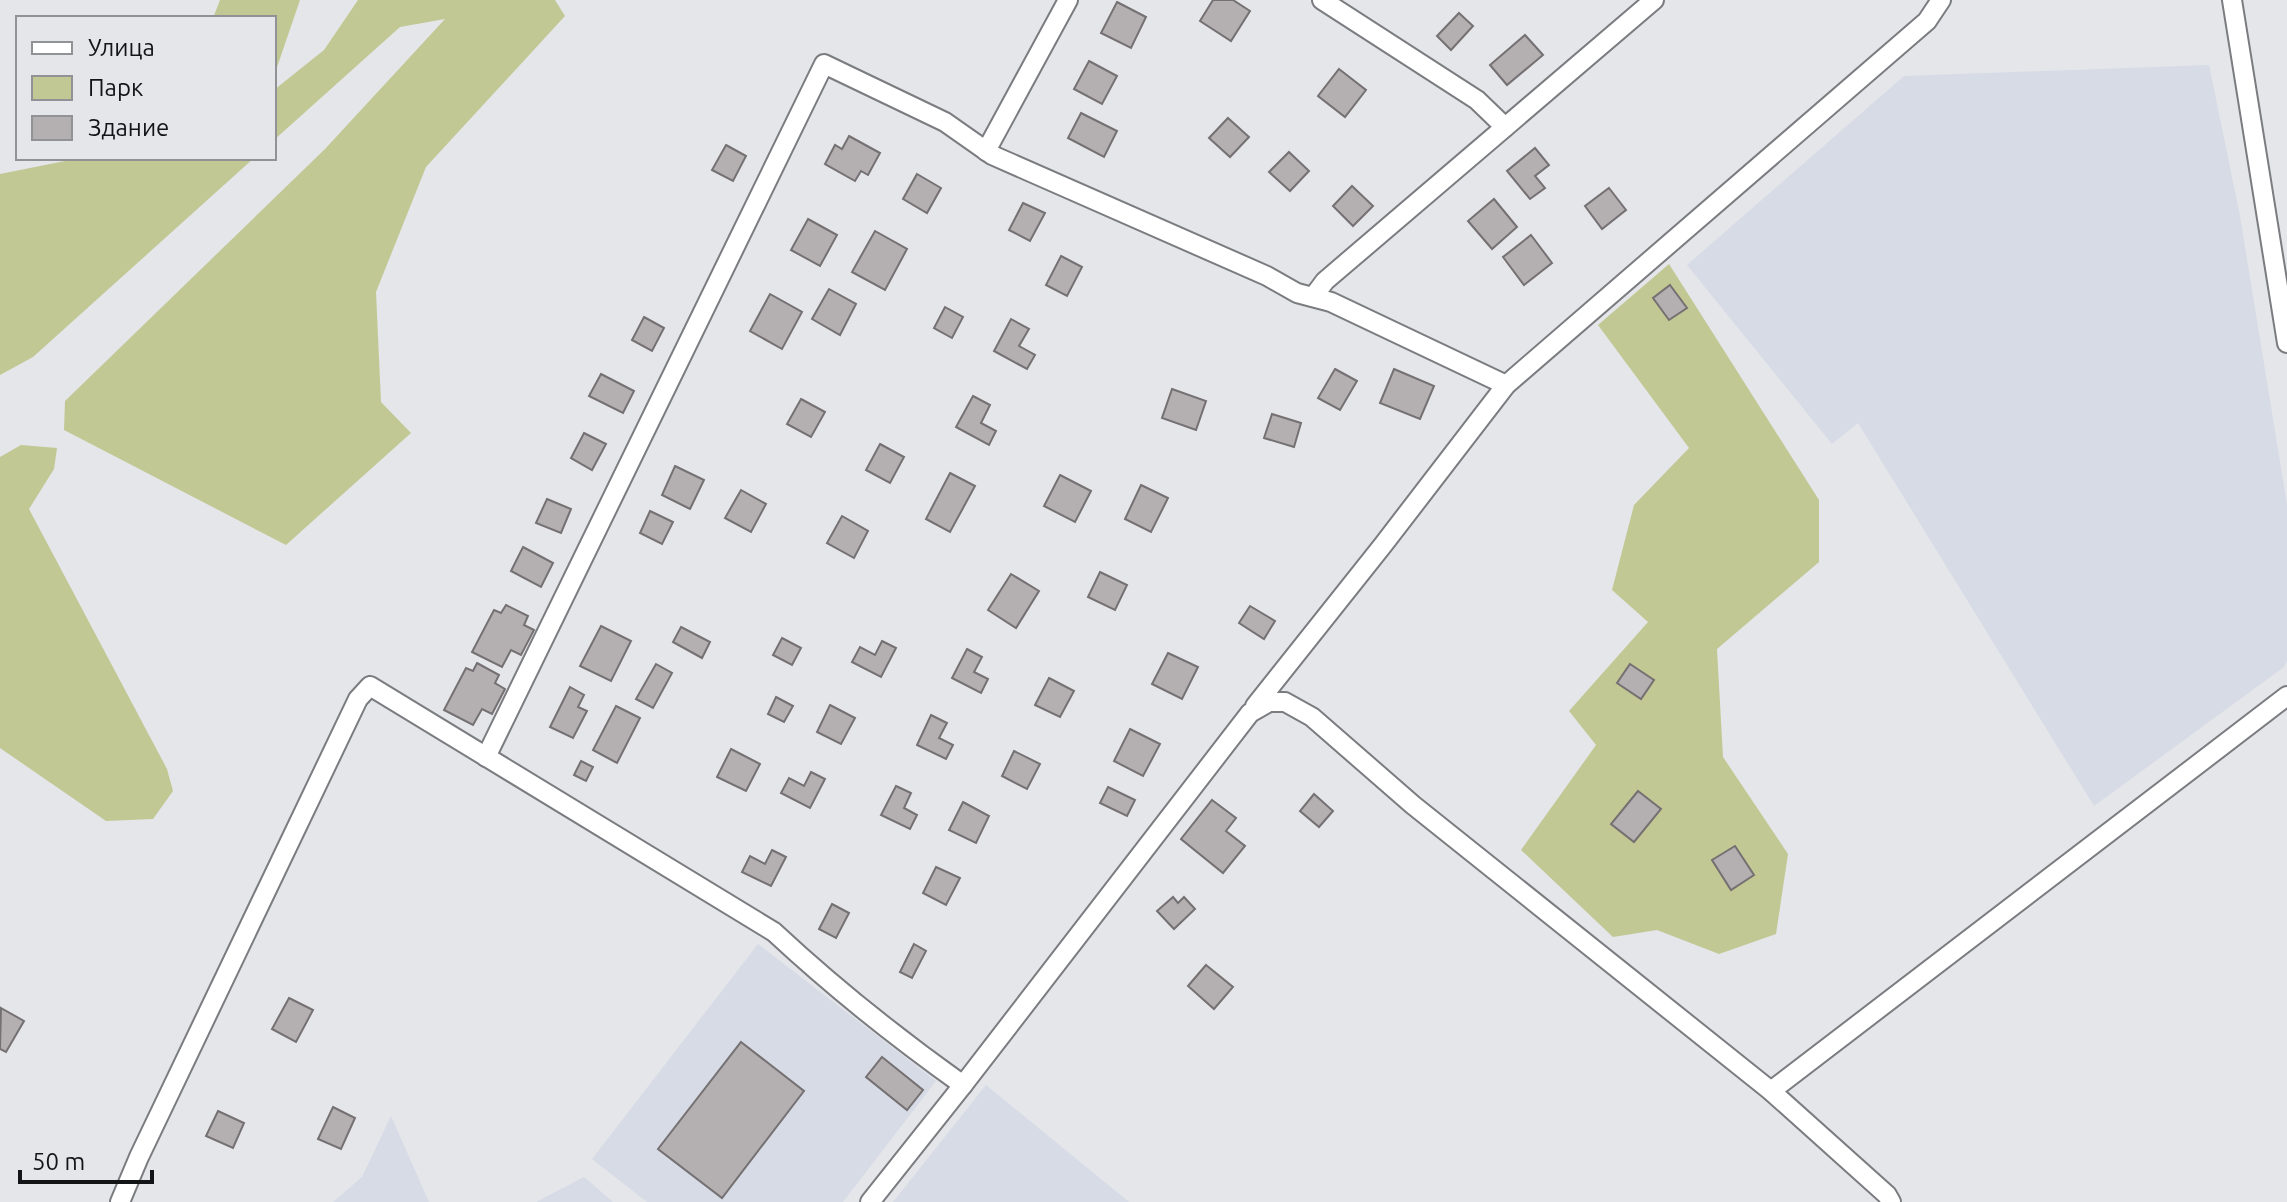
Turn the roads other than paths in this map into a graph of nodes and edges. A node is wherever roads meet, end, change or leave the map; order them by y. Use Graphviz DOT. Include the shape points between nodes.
graph roads {
  1 [pos="1068,0"];
  2 [pos="1322,0"];
  3 [pos="1654,0"];
  4 [pos="1941,0"];
  5 [pos="2232,0"];
  6 [pos="1505,127"];
  7 [pos="986,151"];
  8 [pos="1313,297"];
  9 [pos="2287,343"];
  10 [pos="1506,385"];
  11 [pos="2287,696"];
  12 [pos="1250,713"];
  13 [pos="486,757"];
  14 [pos="963,1085"];
  15 [pos="1771,1091"];
  16 [pos="120,1202"];
  17 [pos="870,1202"];
  18 [pos="1891,1202"];
  1 -- 7 [label="street"];
  2 -- 6 [label="street" via="1477,100"];
  3 -- 6 [label="street"];
  4 -- 10 [label="street" via="1927,21"];
  5 -- 9 [label="street"];
  6 -- 8 [label="street" via="1325,281"];
  7 -- 8 [label="street"];
  7 -- 13 [label="street" via="945,122 824,64"];
  8 -- 10 [label="street"];
  10 -- 12 [label="street"];
  11 -- 15 [label="street"];
  12 -- 14 [label="street"];
  12 -- 15 [label="street" via="1269,702 1285,702 1312,717 1413,805"];
  13 -- 14 [label="street" via="774,932"];
  13 -- 16 [label="street" via="370,686 358,699"];
  14 -- 17 [label="street"];
  15 -- 18 [label="street"];
}
